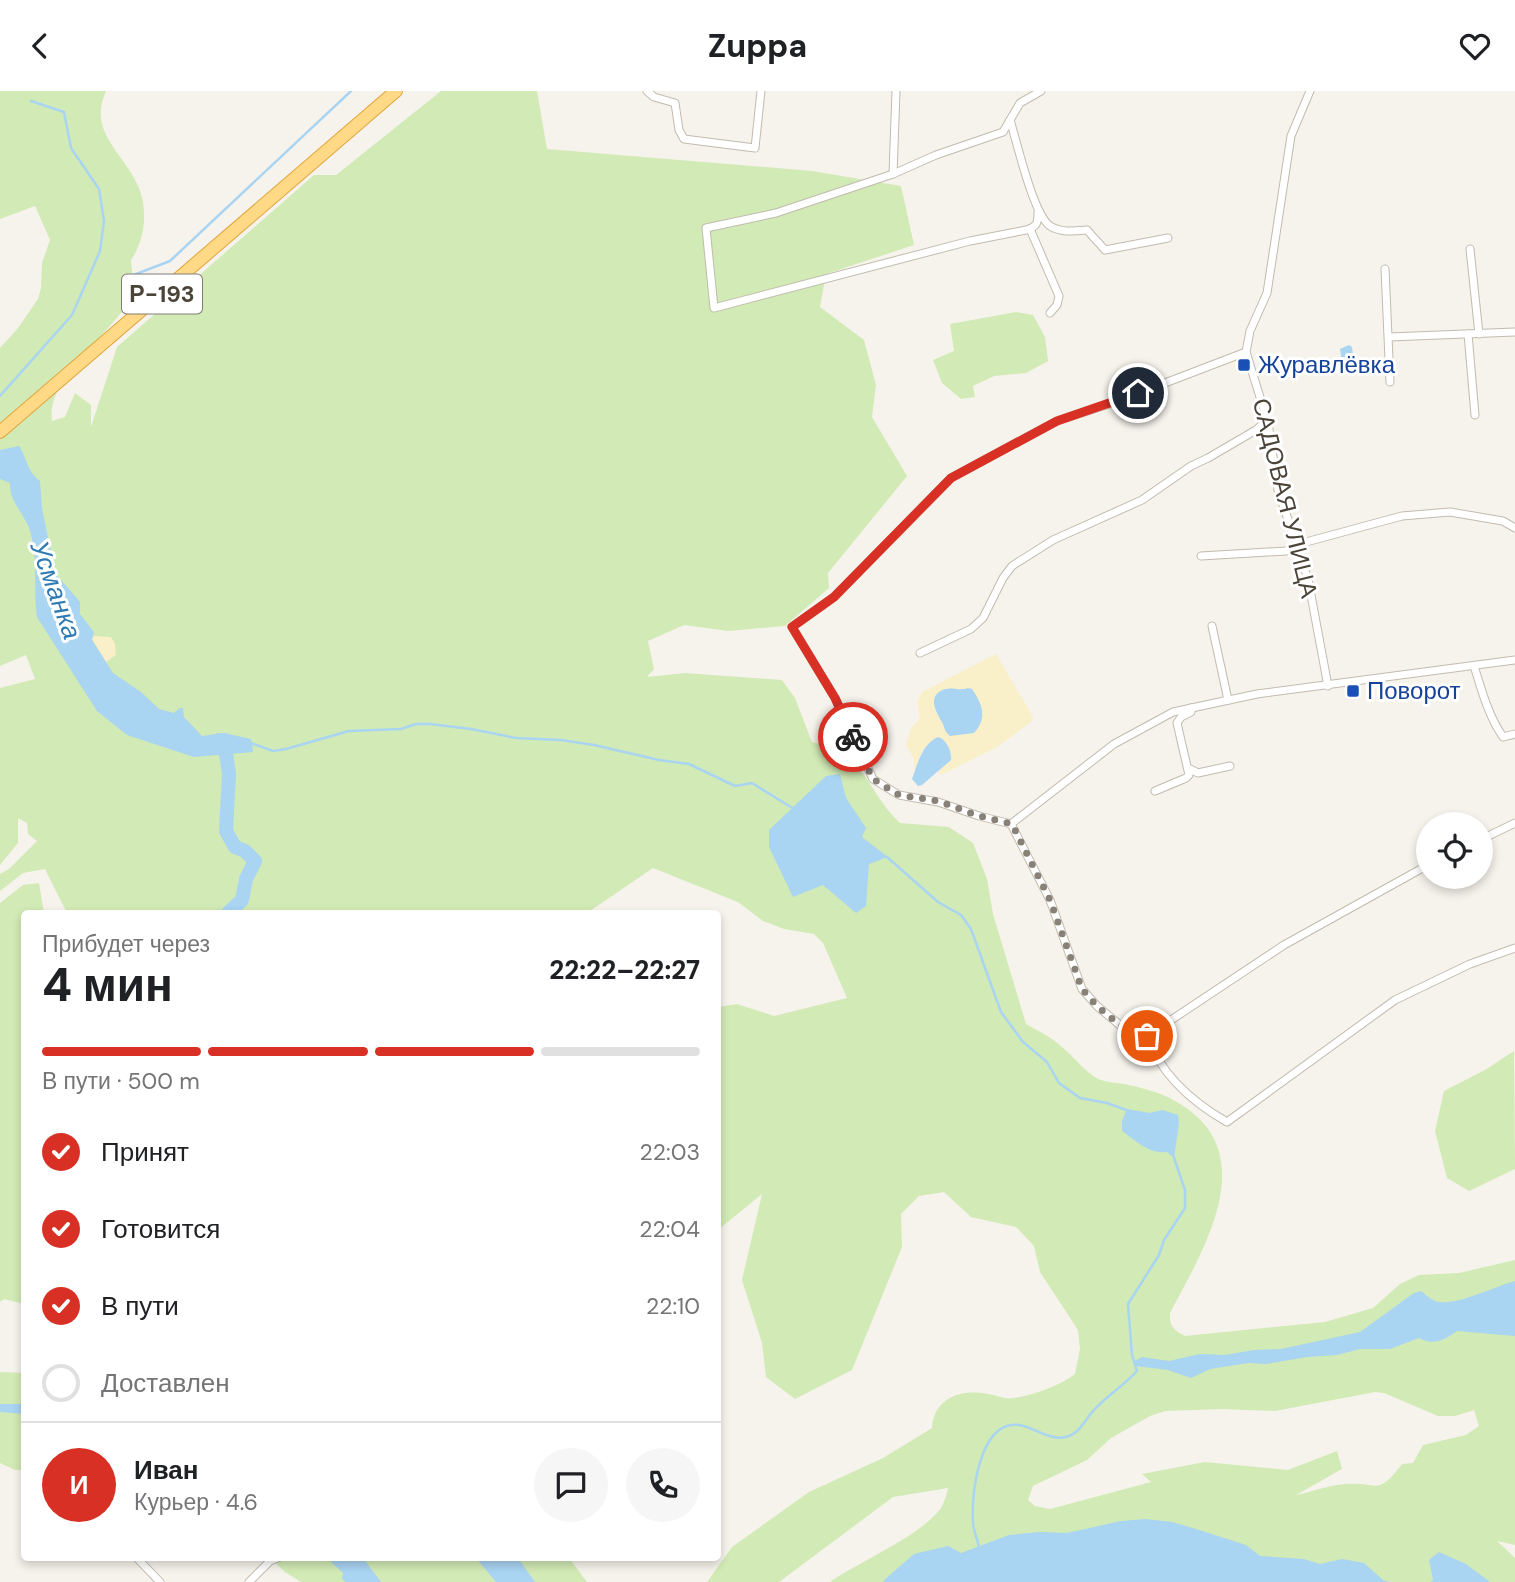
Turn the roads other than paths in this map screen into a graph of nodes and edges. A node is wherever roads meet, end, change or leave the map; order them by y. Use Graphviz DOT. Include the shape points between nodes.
graph roads {
  1 [pos="396,91"];
  2 [pos="648,91"];
  3 [pos="761,91"];
  4 [pos="896,91"];
  5 [pos="1041,91"];
  6 [pos="1310,91"];
  7 [pos="1010,120"];
  8 [pos="893,174"];
  9 [pos="1038,212"];
  10 [pos="1030,229"];
  11 [pos="1168,238"];
  12 [pos="1470,249"];
  13 [pos="1385,269"];
  14 [pos="1050,313"];
  15 [pos="1511,332"];
  16 [pos="1468,334"];
  17 [pos="1479,334"];
  18 [pos="1389,337"];
  19 [pos="1246,352"];
  20 [pos="1390,382"];
  21 [pos="1475,415"];
  22 [pos="1267,420"];
  23 [pos="0,432"];
  24 [pos="1515,528"];
  25 [pos="1295,545"];
  26 [pos="1201,556"];
  27 [pos="1212,626"];
  28 [pos="920,653"];
  29 [pos="1515,660"];
  30 [pos="1474,666"];
  31 [pos="1328,686"];
  32 [pos="1228,700"];
  33 [pos="1192,708"];
  34 [pos="1515,734"];
  35 [pos="1230,766"];
  36 [pos="1189,769"];
  37 [pos="1155,790"];
  38 [pos="1515,823"];
  39 [pos="1012,824"];
  40 [pos="1493,834"];
  41 [pos="1416,872"];
  42 [pos="1515,947"];
  43 [pos="1147,1036"];
  44 [pos="140,1561"];
  45 [pos="270,1561"];
  46 [pos="160,1582"];
  47 [pos="249,1582"];
  1 -- 23 [label="highway, Р-193"];
  2 -- 3 [label="street" via="675,103 684,139 755,148"];
  4 -- 8 [label="street"];
  5 -- 7 [label="street" via="1020,103"];
  6 -- 19 [label="street" via="1291,136 1267,293"];
  7 -- 8 [label="street" via="1003,132"];
  7 -- 9 [label="street"];
  8 -- 10 [label="street" via="776,213 706,228 715,308"];
  9 -- 10 [label="street" via="1038,223"];
  9 -- 11 [label="street" via="1050,226 1087,230 1105,250"];
  10 -- 14 [label="street" via="1059,296"];
  12 -- 17 [label="street"];
  13 -- 18 [label="street"];
  15 -- 17 [label="street"];
  16 -- 17 [label="street"];
  16 -- 18 [label="street"];
  16 -- 21 [label="street"];
  18 -- 20 [label="street"];
  19 -- 22 [label="street, САДОВАЯ УЛИЦА"];
  19 -- 39 [label="street" via="1057,421 951,478 834,597 792,627 835,698 873,779 899,795 938,801"];
  22 -- 25 [label="street, САДОВАЯ УЛИЦА" via="1278,490"];
  22 -- 28 [label="street" via="1142,500 1052,540 1012,566 983,618 971,629"];
  24 -- 25 [label="street" via="1503,521 1450,512 1402,516"];
  25 -- 26 [label="street" via="1286,551"];
  25 -- 31 [label="street, САДОВАЯ УЛИЦА" via="1308,579"];
  27 -- 32 [label="street"];
  29 -- 30 [label="street"];
  30 -- 31 [label="street"];
  30 -- 34 [label="street" via="1486,708 1503,737"];
  31 -- 32 [label="street"];
  32 -- 33 [label="street"];
  33 -- 36 [label="street" via="1177,723"];
  33 -- 39 [label="street" via="1173,712 1114,744"];
  35 -- 36 [label="street" via="1198,773"];
  36 -- 37 [label="street" via="1186,778"];
  38 -- 40 [label="street"];
  39 -- 43 [label="street" via="1050,900 1082,989 1121,1026"];
  41 -- 43 [label="street" via="1284,945"];
  42 -- 43 [label="street" via="1395,1000 1227,1122 1174,1083"];
  44 -- 46 [label="street"];
  45 -- 47 [label="street"];
}
